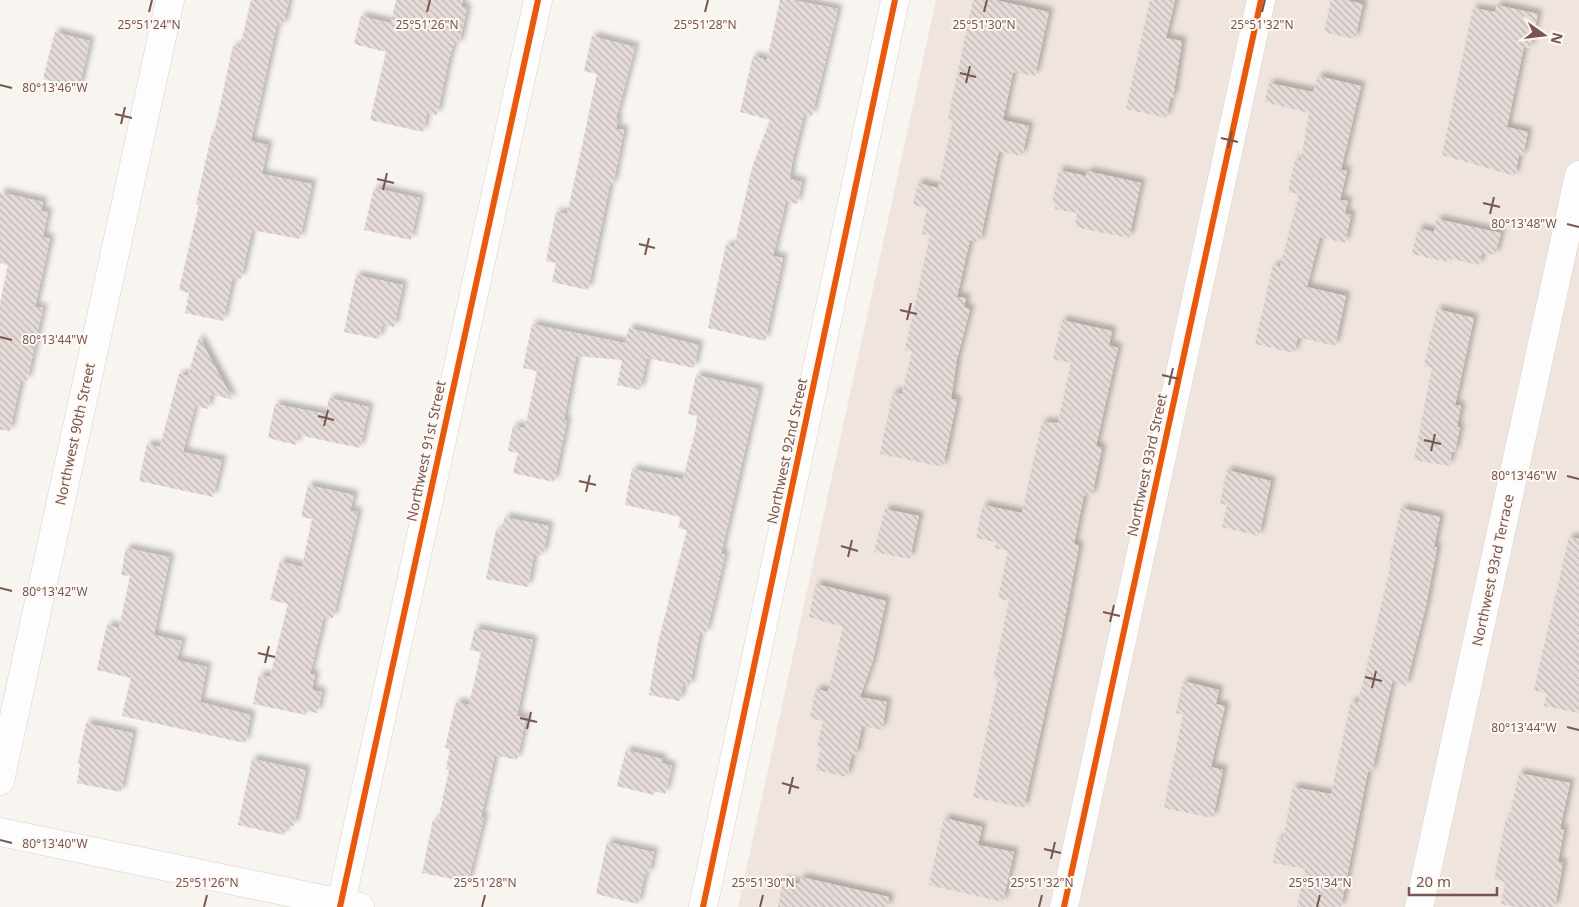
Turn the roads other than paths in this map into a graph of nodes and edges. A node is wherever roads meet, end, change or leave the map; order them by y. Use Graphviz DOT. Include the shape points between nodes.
graph roads {
  1 [pos="170,0"];
  2 [pos="538,0"];
  3 [pos="895,0"];
  4 [pos="1261,0"];
  5 [pos="1579,174"];
  6 [pos="0,781"];
  7 [pos="0,832"];
  8 [pos="347,905"];
  9 [pos="703,907"];
  10 [pos="1064,907"];
  11 [pos="1419,907"];
  1 -- 6 [label="street, Northwest 90th Street"];
  2 -- 8 [label="street, Northwest 91st Street"];
  3 -- 9 [label="street, Northwest 92nd Street"];
  4 -- 10 [label="street, Northwest 93rd Street"];
  5 -- 11 [label="street, Northwest 93rd Terrace"];
  7 -- 8 [label="street"];
}
